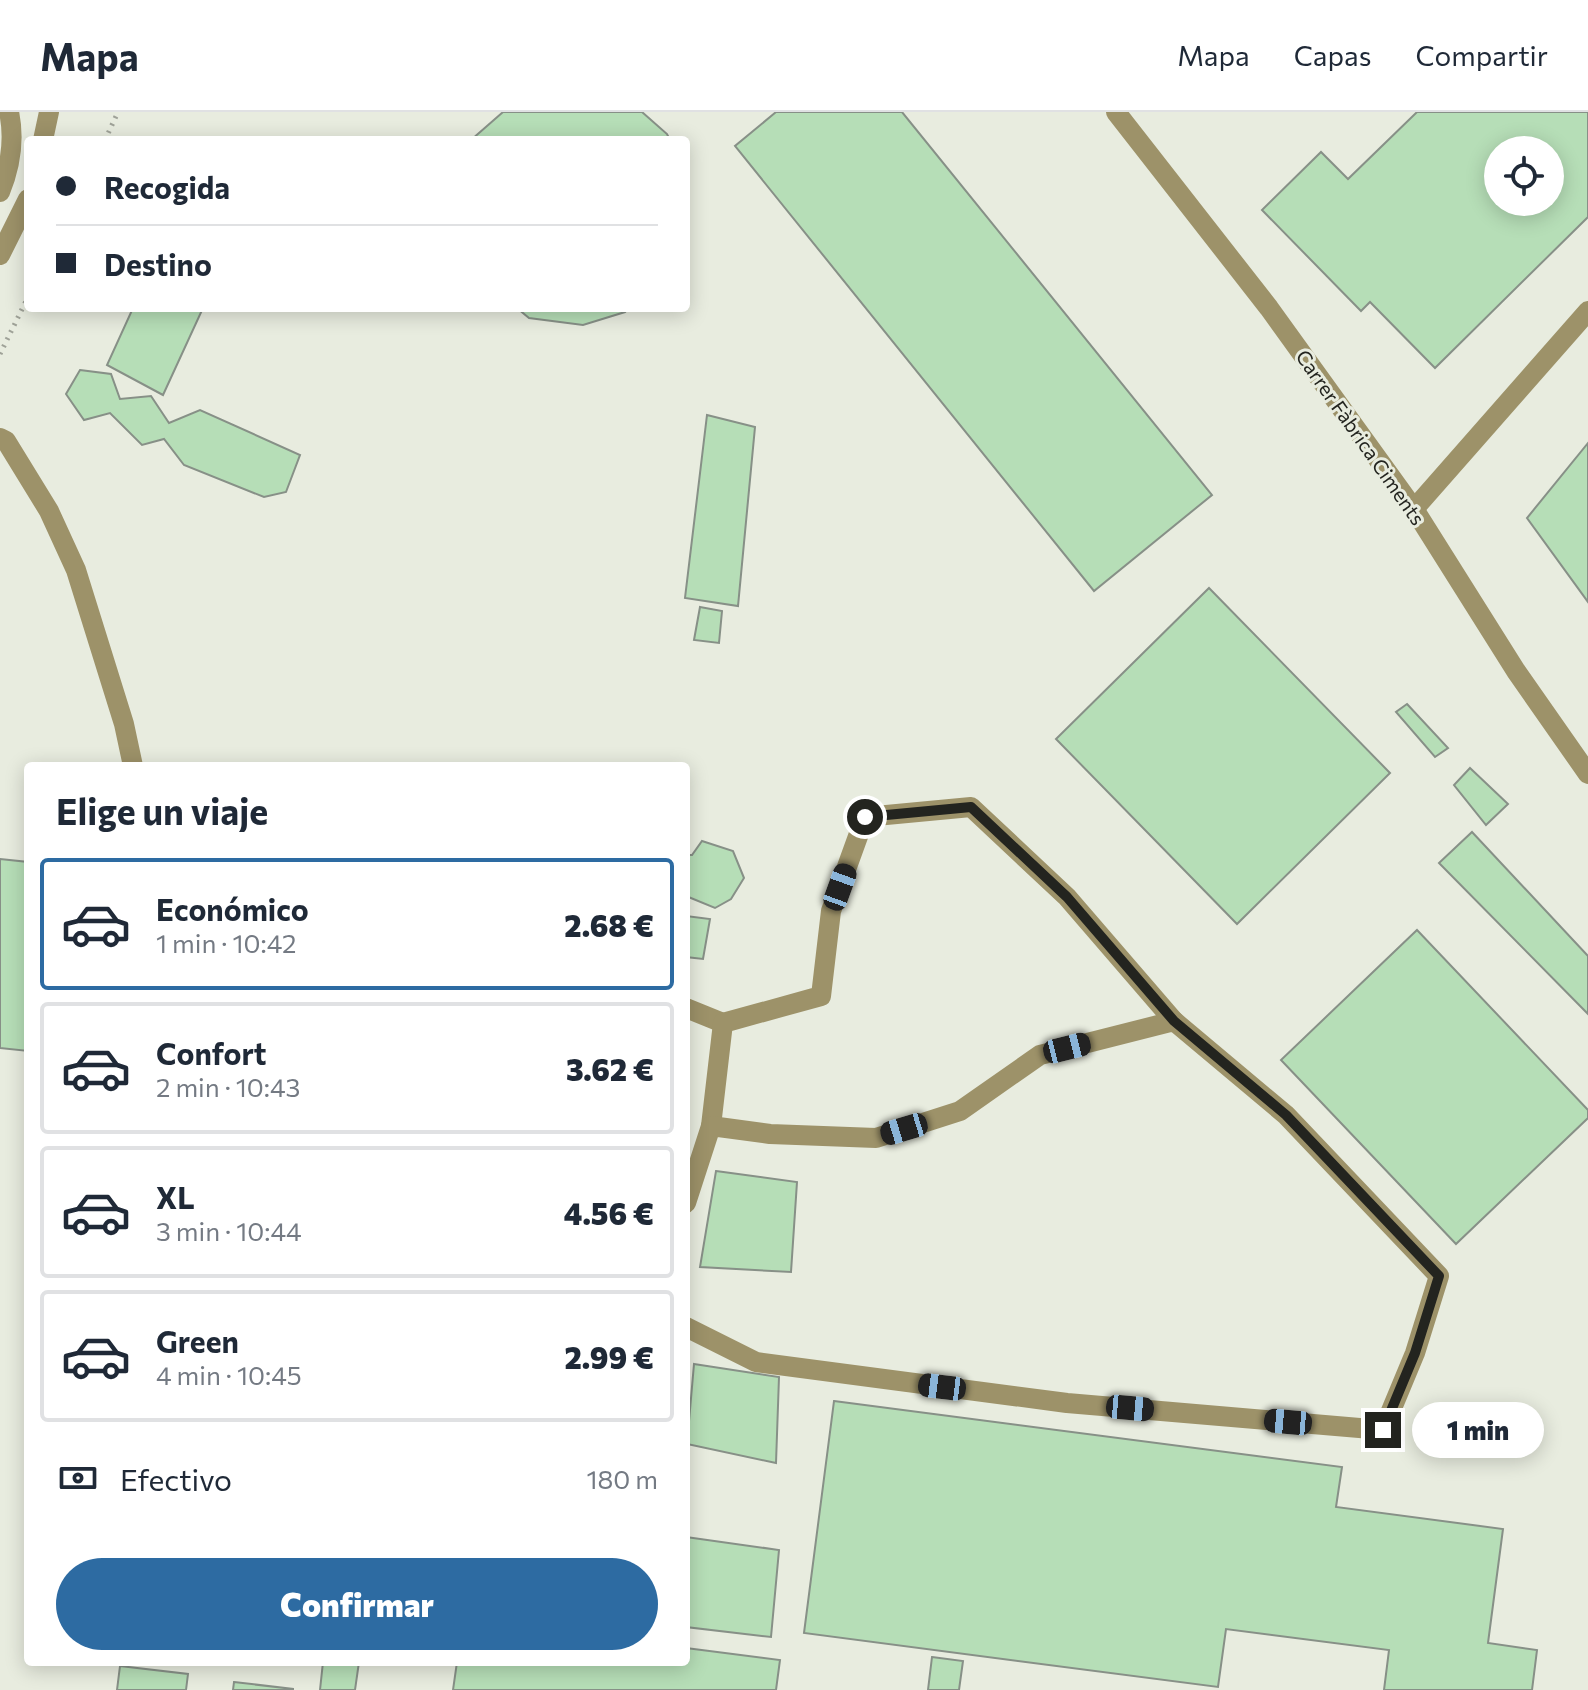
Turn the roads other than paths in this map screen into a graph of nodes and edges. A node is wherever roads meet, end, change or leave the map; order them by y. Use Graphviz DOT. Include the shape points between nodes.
graph roads {
  1 [pos="9,112"];
  2 [pos="49,112"];
  3 [pos="1116,112"];
  4 [pos="44,136"];
  5 [pos="0,192"];
  6 [pos="24,207"];
  7 [pos="0,255"];
  8 [pos="1588,311"];
  9 [pos="0,438"];
  10 [pos="1414,509"];
  11 [pos="132,762"];
  12 [pos="1588,774"];
  13 [pos="690,1010"];
  14 [pos="1174,1021"];
  15 [pos="723,1023"];
  16 [pos="711,1126"];
  17 [pos="690,1191"];
  18 [pos="690,1329"];
  1 -- 5 [label="street" via="10,167"];
  2 -- 4 [label="street"];
  3 -- 10 [label="street, Carrer Fàbrica Ciments" via="1269,308"];
  6 -- 7 [label="street"];
  8 -- 10 [label="street"];
  9 -- 11 [label="street" via="49,511 76,570"];
  10 -- 12 [label="street, Carrer Fàbrica Ciments"];
  13 -- 15 [label="street"];
  14 -- 15 [label="street" via="1067,897 971,807 865,817 831,911 821,996"];
  14 -- 16 [label="street" via="1040,1055 960,1111 876,1138"];
  14 -- 18 [label="street" via="1286,1115 1439,1276 1383,1430 1067,1403 756,1362"];
  15 -- 16 [label="street"];
  16 -- 17 [label="street"];
}
